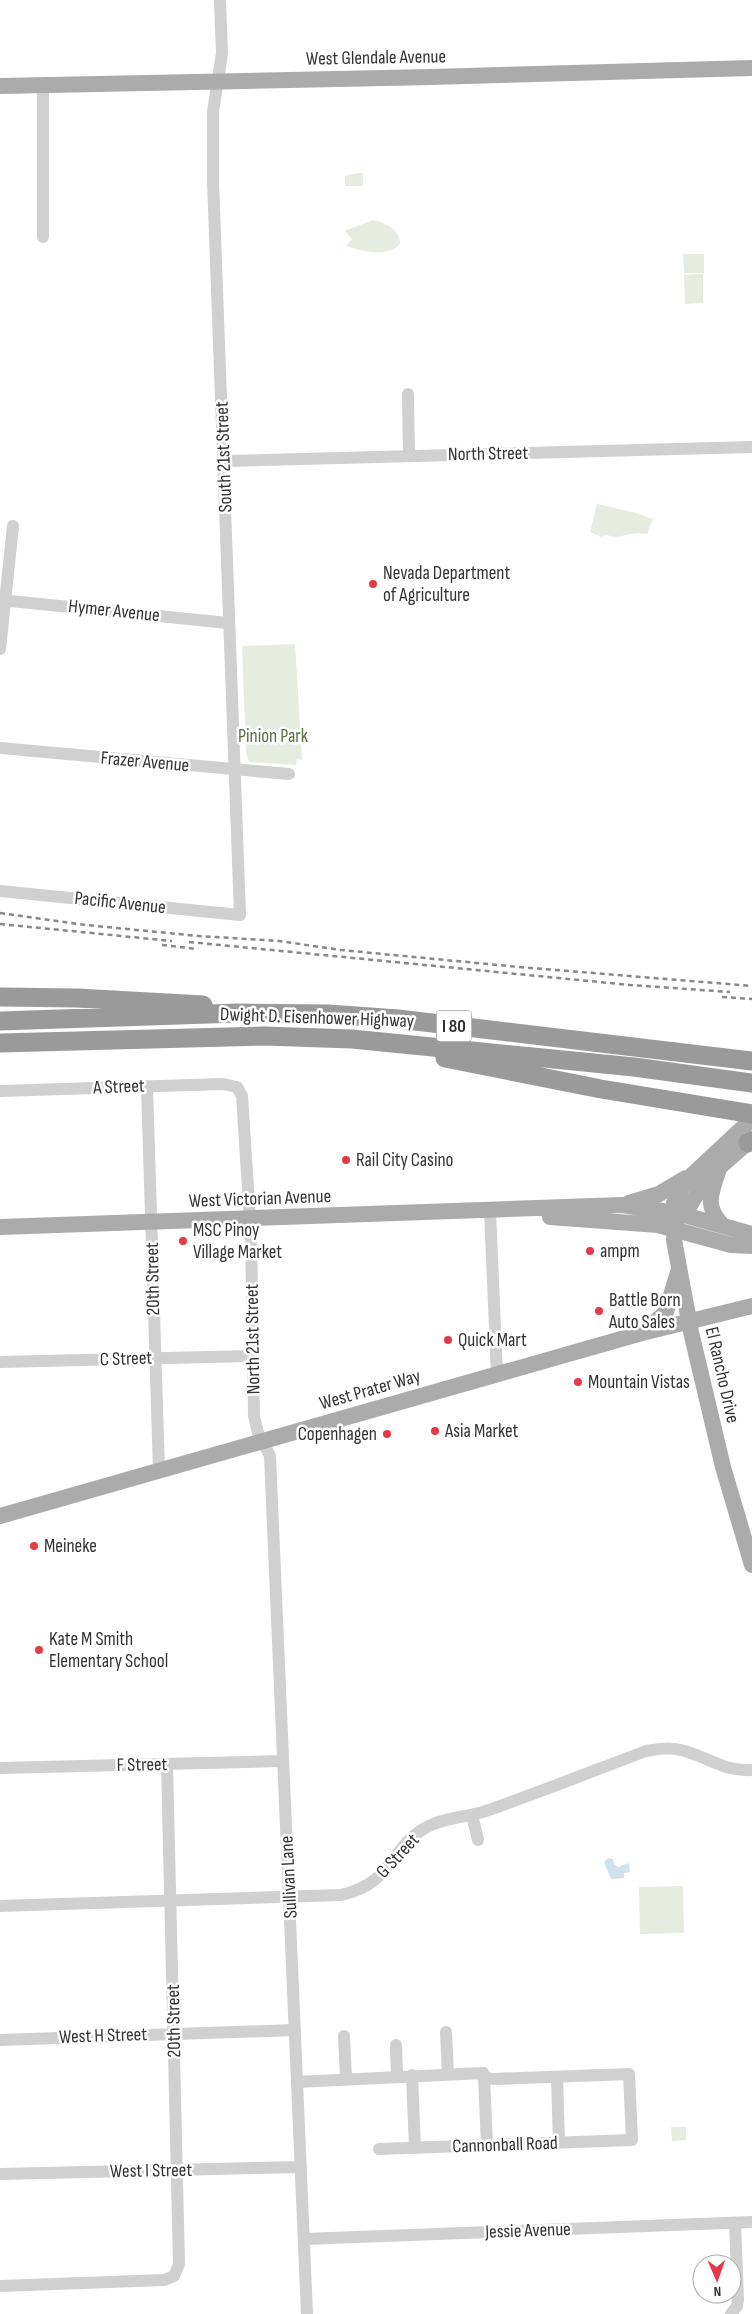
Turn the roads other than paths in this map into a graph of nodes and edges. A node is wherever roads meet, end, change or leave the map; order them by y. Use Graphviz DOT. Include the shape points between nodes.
graph roads {
  1 [pos="220,0"];
  2 [pos="752,68"];
  3 [pos="218,82"];
  4 [pos="43,84"];
  5 [pos="0,86"];
  6 [pos="43,237"];
  7 [pos="408,394"];
  8 [pos="752,447"];
  9 [pos="409,456"];
  10 [pos="225,461"];
  11 [pos="13,526"];
  12 [pos="2,600"];
  13 [pos="228,623"];
  14 [pos="0,649"];
  15 [pos="0,748"];
  16 [pos="236,770"];
  17 [pos="290,774"];
  18 [pos="0,891"];
  19 [pos="240,915"];
  20 [pos="1,997"];
  21 [pos="238,1013"];
  22 [pos="0,1021"];
  23 [pos="402,1042"];
  24 [pos="6,1044"];
  25 [pos="670,1050"];
  26 [pos="752,1052"];
  27 [pos="752,1062"];
  28 [pos="744,1082"];
  29 [pos="147,1087"];
  30 [pos="237,1088"];
  31 [pos="0,1091"];
  32 [pos="752,1114"];
  33 [pos="752,1119"];
  34 [pos="751,1141"];
  35 [pos="719,1169"];
  36 [pos="693,1174"];
  37 [pos="622,1205"];
  38 [pos="522,1210"];
  39 [pos="490,1211"];
  40 [pos="250,1219"];
  41 [pos="676,1220"];
  42 [pos="151,1222"];
  43 [pos="723,1226"];
  44 [pos="0,1227"];
  45 [pos="752,1234"];
  46 [pos="752,1246"];
  47 [pos="678,1270"];
  48 [pos="752,1306"];
  49 [pos="689,1320"];
  50 [pos="642,1333"];
  51 [pos="252,1356"];
  52 [pos="155,1358"];
  53 [pos="0,1362"];
  54 [pos="497,1376"];
  55 [pos="264,1441"];
  56 [pos="159,1471"];
  57 [pos="0,1516"];
  58 [pos="747,1530"];
  59 [pos="752,1565"];
  60 [pos="283,1761"];
  61 [pos="167,1764"];
  62 [pos="0,1768"];
  63 [pos="752,1770"];
  64 [pos="472,1815"];
  65 [pos="478,1840"];
  66 [pos="290,1896"];
  67 [pos="170,1901"];
  68 [pos="0,1906"];
  69 [pos="295,2030"];
  70 [pos="446,2032"];
  71 [pos="174,2034"];
  72 [pos="344,2036"];
  73 [pos="0,2040"];
  74 [pos="396,2045"];
  75 [pos="448,2074"];
  76 [pos="397,2076"];
  77 [pos="412,2076"];
  78 [pos="484,2077"];
  79 [pos="557,2077"];
  80 [pos="346,2078"];
  81 [pos="297,2082"];
  82 [pos="559,2143"];
  83 [pos="486,2145"];
  84 [pos="415,2148"];
  85 [pos="379,2150"];
  86 [pos="301,2166"];
  87 [pos="177,2170"];
  88 [pos="0,2174"];
  89 [pos="752,2222"];
  90 [pos="735,2223"];
  91 [pos="304,2239"];
  92 [pos="0,2286"];
  93 [pos="307,2314"];
  94 [pos="731,2314"];
  1 -- 3 [label="street, South 21st Street" via="222,53"];
  2 -- 3 [label="main road, West Glendale Avenue"];
  3 -- 4 [label="main road, West Glendale Avenue"];
  3 -- 10 [label="street, South 21st Street" via="213,112 213,181"];
  4 -- 5 [label="main road, West Glendale Avenue"];
  4 -- 6 [label="street"];
  7 -- 9 [label="street"];
  8 -- 9 [label="street, North Street"];
  9 -- 10 [label="street, North Street"];
  10 -- 13 [label="street, South 21st Street"];
  11 -- 12 [label="street"];
  12 -- 13 [label="street, Hymer Avenue"];
  12 -- 14 [label="street"];
  13 -- 16 [label="street, South 21st Street"];
  15 -- 16 [label="street, Frazer Avenue"];
  16 -- 17 [label="street, Frazer Avenue"];
  16 -- 19 [label="street, South 21st Street"];
  18 -- 19 [label="street, Pacific Avenue"];
  20 -- 21 [label="highway" via="197,1003"];
  21 -- 22 [label="highway, Dwight D. Eisenhower Highway / I 80"];
  21 -- 25 [label="highway, Dwight D. Eisenhower Highway / I 80" via="398,1019"];
  23 -- 24 [label="highway, Dwight D. Eisenhower Highway / I 80" via="264,1036"];
  23 -- 28 [label="highway, Dwight D. Eisenhower Highway / I 80"];
  23 -- 32 [label="highway" via="452,1060"];
  25 -- 26 [label="highway"];
  25 -- 27 [label="highway, Dwight D. Eisenhower Highway / I 80"];
  29 -- 30 [label="street, A Street" via="223,1084"];
  29 -- 31 [label="street, A Street"];
  29 -- 42 [label="street, 20th Street"];
  30 -- 40 [label="street, North 21st Street" via="242,1096"];
  33 -- 36 [label="main road"];
  34 -- 35 [label="main road"];
  35 -- 41 [label="main road" via="705,1180 689,1207"];
  35 -- 43 [label="main road" via="710,1201 715,1218"];
  36 -- 37 [label="main road" via="659,1194"];
  36 -- 41 [label="main road, El Rancho Drive" via="682,1186 674,1203"];
  37 -- 38 [label="main road, West Victorian Avenue"];
  37 -- 41 [label="main road, West Victorian Avenue"];
  38 -- 39 [label="main road, West Victorian Avenue"];
  38 -- 41 [label="main road, West Victorian Avenue" via="536,1217"];
  39 -- 40 [label="main road, West Victorian Avenue"];
  39 -- 54 [label="street"];
  40 -- 42 [label="main road, West Victorian Avenue"];
  40 -- 51 [label="street, North 21st Street"];
  41 -- 43 [label="main road, West Victorian Avenue"];
  41 -- 46 [label="main road, West Victorian Avenue" via="731,1245"];
  41 -- 47 [label="main road, El Rancho Drive" via="674,1240"];
  42 -- 44 [label="main road, West Victorian Avenue"];
  42 -- 52 [label="street, 20th Street"];
  43 -- 45 [label="main road, West Victorian Avenue"];
  47 -- 49 [label="main road, El Rancho Drive"];
  47 -- 50 [label="main road" via="666,1312"];
  48 -- 49 [label="main road, West Prater Way"];
  49 -- 50 [label="main road, West Prater Way"];
  49 -- 58 [label="main road, El Rancho Drive" via="714,1431"];
  50 -- 54 [label="main road, West Prater Way"];
  51 -- 52 [label="street, C Street"];
  51 -- 55 [label="street, North 21st Street" via="254,1416"];
  52 -- 53 [label="street, C Street"];
  52 -- 56 [label="street, 20th Street"];
  54 -- 55 [label="main road, West Prater Way"];
  55 -- 56 [label="main road, West Prater Way"];
  55 -- 60 [label="street, Sullivan Lane" via="270,1456"];
  56 -- 57 [label="main road, West Prater Way"];
  58 -- 59 [label="main road, El Rancho Drive"];
  60 -- 61 [label="street, F Street"];
  60 -- 66 [label="street, Sullivan Lane"];
  61 -- 62 [label="street, F Street"];
  61 -- 67 [label="street, 20th Street"];
  63 -- 64 [label="street, G Street" via="717,1766 682,1750 659,1748"];
  64 -- 65 [label="street"];
  64 -- 66 [label="street, G Street" via="420,1830 402,1848 386,1872 365,1888 341,1895"];
  66 -- 67 [label="street, G Street"];
  66 -- 69 [label="street, Sullivan Lane"];
  67 -- 68 [label="street, G Street"];
  67 -- 71 [label="street, 20th Street"];
  69 -- 71 [label="street, West H Street"];
  69 -- 81 [label="street, Sullivan Lane"];
  70 -- 75 [label="street"];
  71 -- 73 [label="street, West H Street"];
  71 -- 87 [label="street, 20th Street"];
  72 -- 80 [label="street"];
  74 -- 76 [label="street"];
  75 -- 77 [label="street"];
  75 -- 78 [label="street" via="483,2073"];
  76 -- 77 [label="street"];
  76 -- 80 [label="street"];
  77 -- 84 [label="street"];
  78 -- 79 [label="street"];
  78 -- 83 [label="street"];
  79 -- 82 [label="street"];
  79 -- 82 [label="street, Cannonball Road" via="629,2074 632,2140"];
  80 -- 81 [label="street"];
  81 -- 86 [label="street, Sullivan Lane"];
  82 -- 83 [label="street, Cannonball Road"];
  83 -- 84 [label="street, Cannonball Road"];
  84 -- 85 [label="street, Cannonball Road"];
  86 -- 87 [label="street, West I Street"];
  86 -- 91 [label="street, Sullivan Lane"];
  87 -- 88 [label="street, West I Street"];
  87 -- 92 [label="street, 20th Street" via="179,2264 174,2276 164,2280"];
  89 -- 90 [label="street, Jessie Avenue"];
  90 -- 91 [label="street, Jessie Avenue"];
  90 -- 94 [label="street" via="738,2300"];
  91 -- 93 [label="street, Sullivan Lane"];
}
